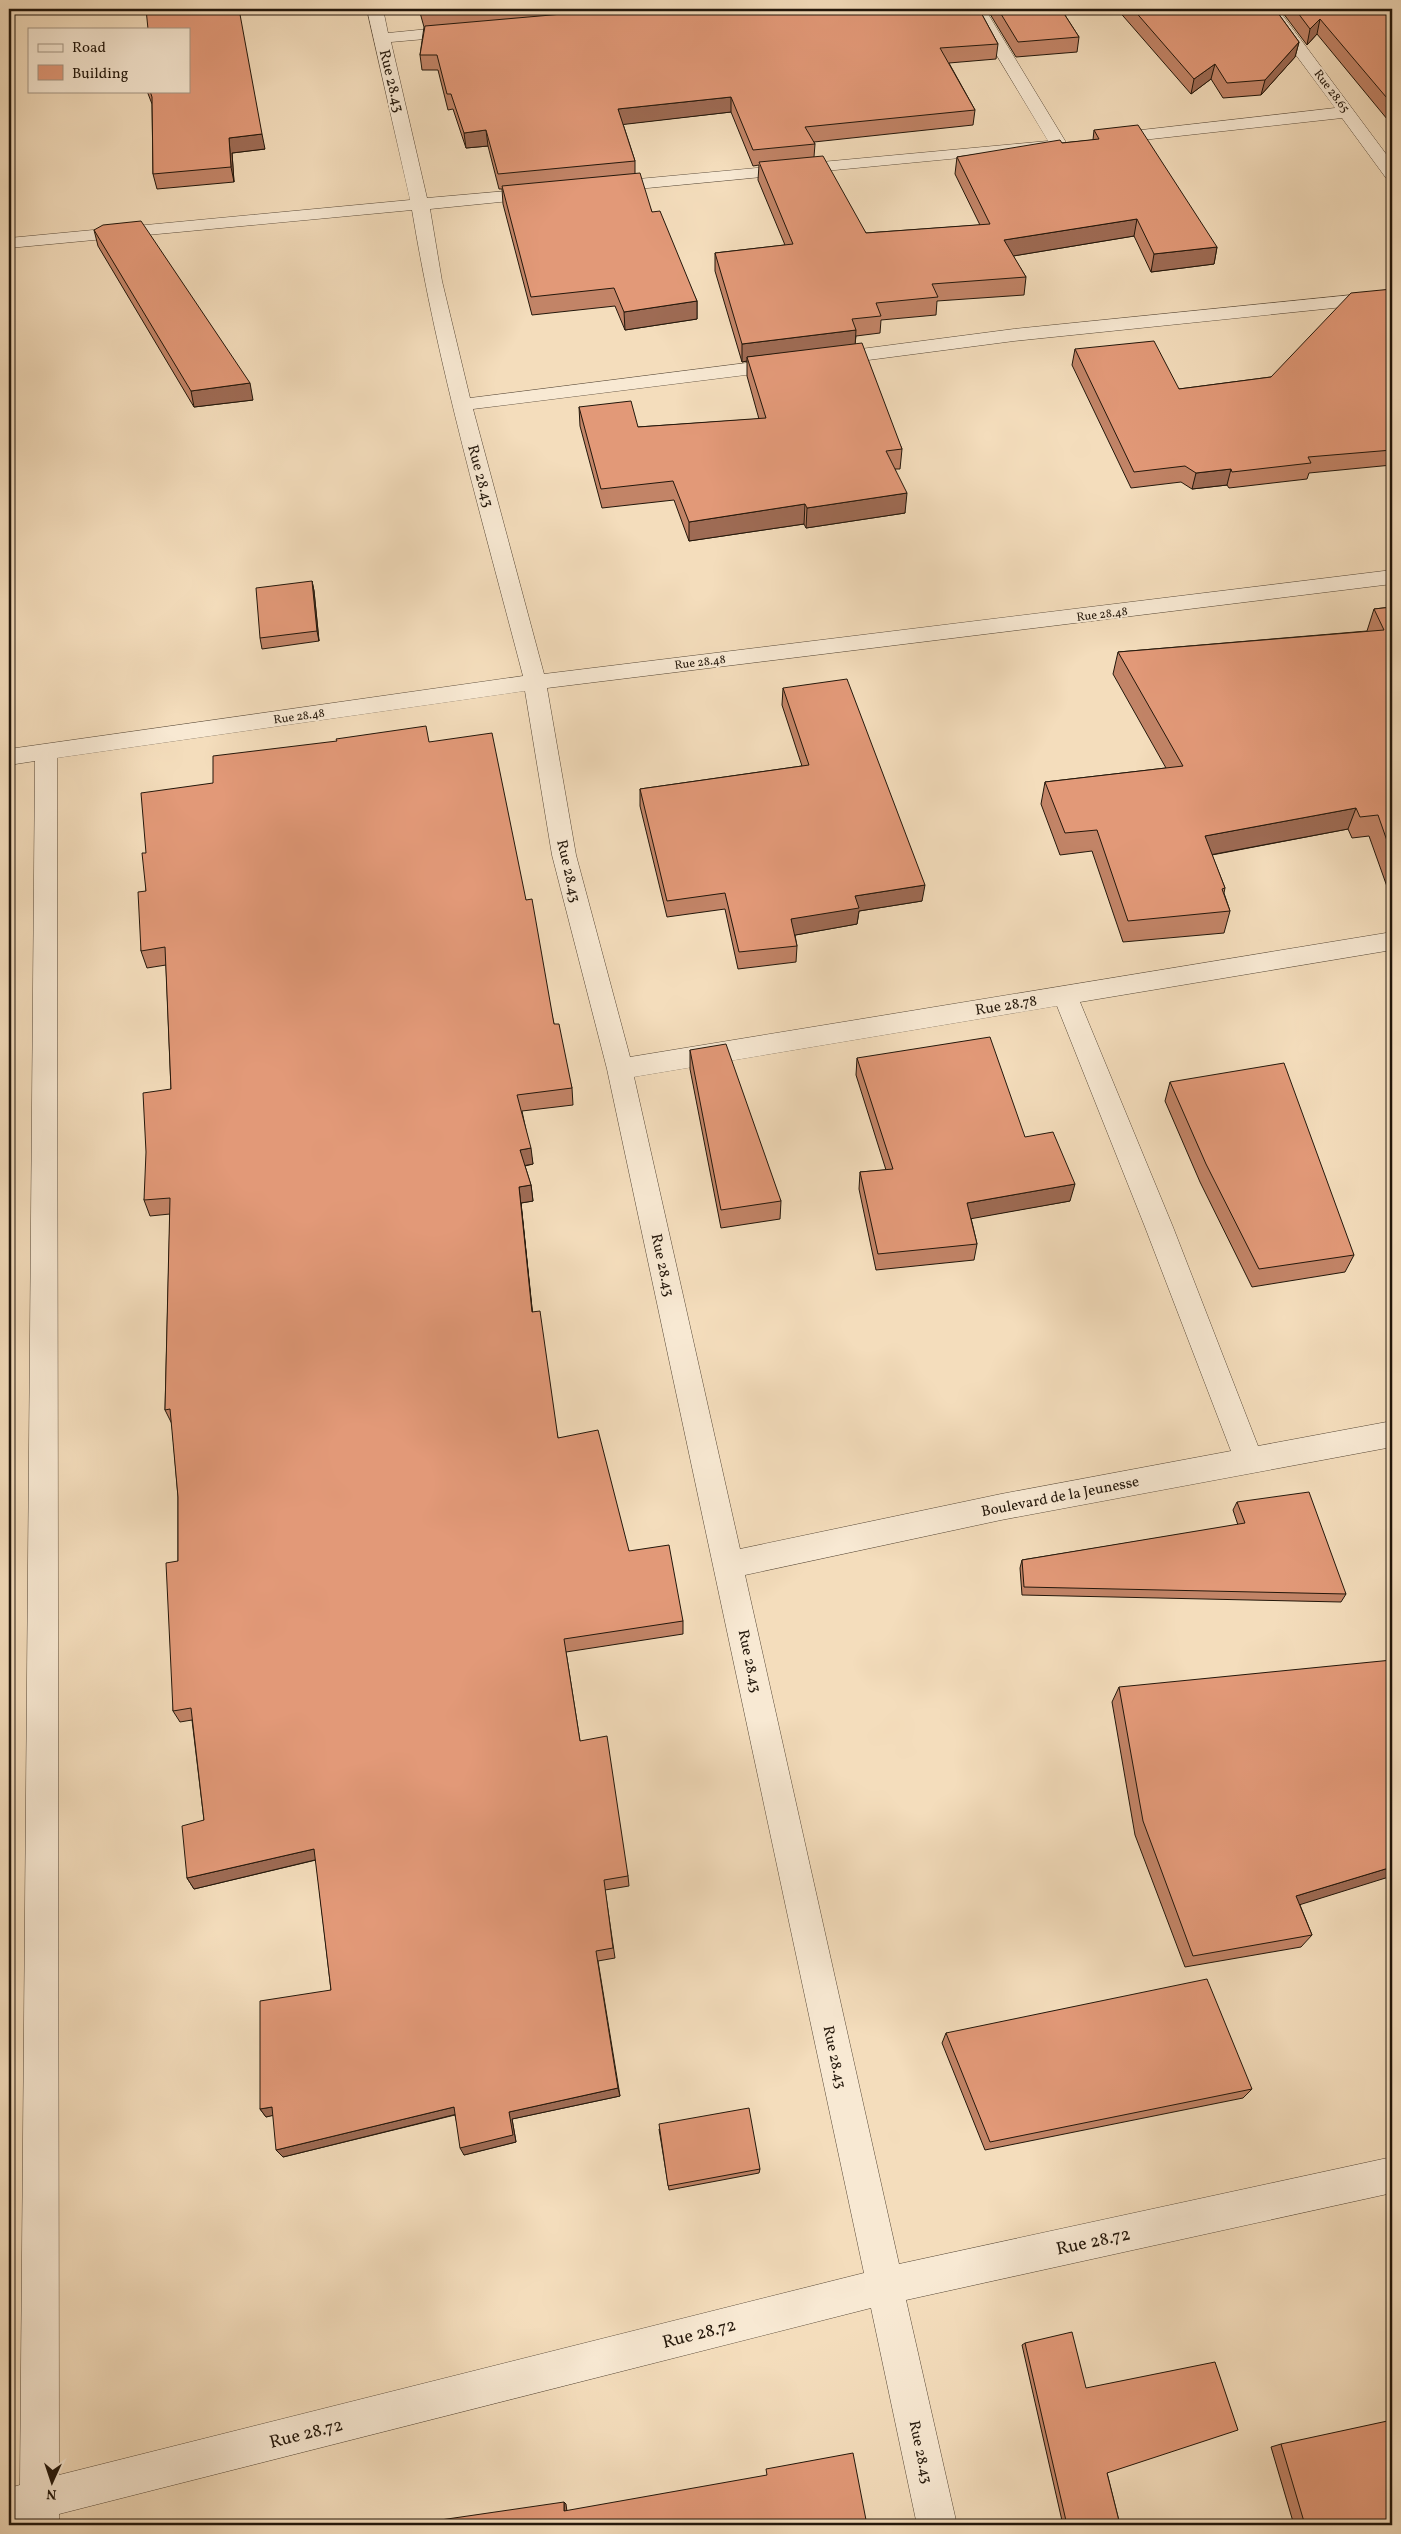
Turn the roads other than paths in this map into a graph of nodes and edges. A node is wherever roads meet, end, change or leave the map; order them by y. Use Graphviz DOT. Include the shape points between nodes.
graph roads {
  1 [pos="375,9"];
  2 [pos="977,9"];
  3 [pos="1270,9"];
  4 [pos="479,30"];
  5 [pos="381,38"];
  6 [pos="1348,112"];
  7 [pos="1058,144"];
  8 [pos="1392,174"];
  9 [pos="585,189"];
  10 [pos="556,192"];
  11 [pos="420,204"];
  12 [pos="9,243"];
  13 [pos="1392,296"];
  14 [pos="462,405"];
  15 [pos="1392,576"];
  16 [pos="534,682"];
  17 [pos="46,752"];
  18 [pos="9,757"];
  19 [pos="1392,941"];
  20 [pos="1065,996"];
  21 [pos="620,1069"];
  22 [pos="1392,1434"];
  23 [pos="1249,1461"];
  24 [pos="729,1565"];
  25 [pos="1392,2175"];
  26 [pos="884,2286"];
  27 [pos="29,2511"];
  28 [pos="937,2525"];
  1 -- 5 [label="street, Rue 28.43"];
  2 -- 7 [label="street"];
  3 -- 6 [label="street, Rue 28.65"];
  4 -- 5 [label="street"];
  5 -- 11 [label="street, Rue 28.43"];
  6 -- 7 [label="street"];
  6 -- 8 [label="street, Rue 28.65"];
  7 -- 9 [label="street"];
  10 -- 11 [label="street"];
  11 -- 12 [label="street"];
  11 -- 14 [label="street, Rue 28.43" via="433,281"];
  13 -- 14 [label="street" via="1014,335"];
  14 -- 16 [label="street, Rue 28.43"];
  15 -- 16 [label="street, Rue 28.48"];
  16 -- 17 [label="street, Rue 28.48"];
  16 -- 21 [label="street, Rue 28.43" via="564,855"];
  17 -- 18 [label="street, Rue 28.48"];
  17 -- 27 [label="street"];
  19 -- 20 [label="street, Rue 28.78"];
  20 -- 21 [label="street, Rue 28.78"];
  20 -- 23 [label="street"];
  21 -- 24 [label="street, Rue 28.43"];
  22 -- 23 [label="street, Boulevard de la Jeunesse"];
  23 -- 24 [label="street, Boulevard de la Jeunesse" via="1001,1507"];
  24 -- 26 [label="street, Rue 28.43"];
  25 -- 26 [label="street, Rue 28.72"];
  26 -- 27 [label="street, Rue 28.72"];
  26 -- 28 [label="street, Rue 28.43"];
}
